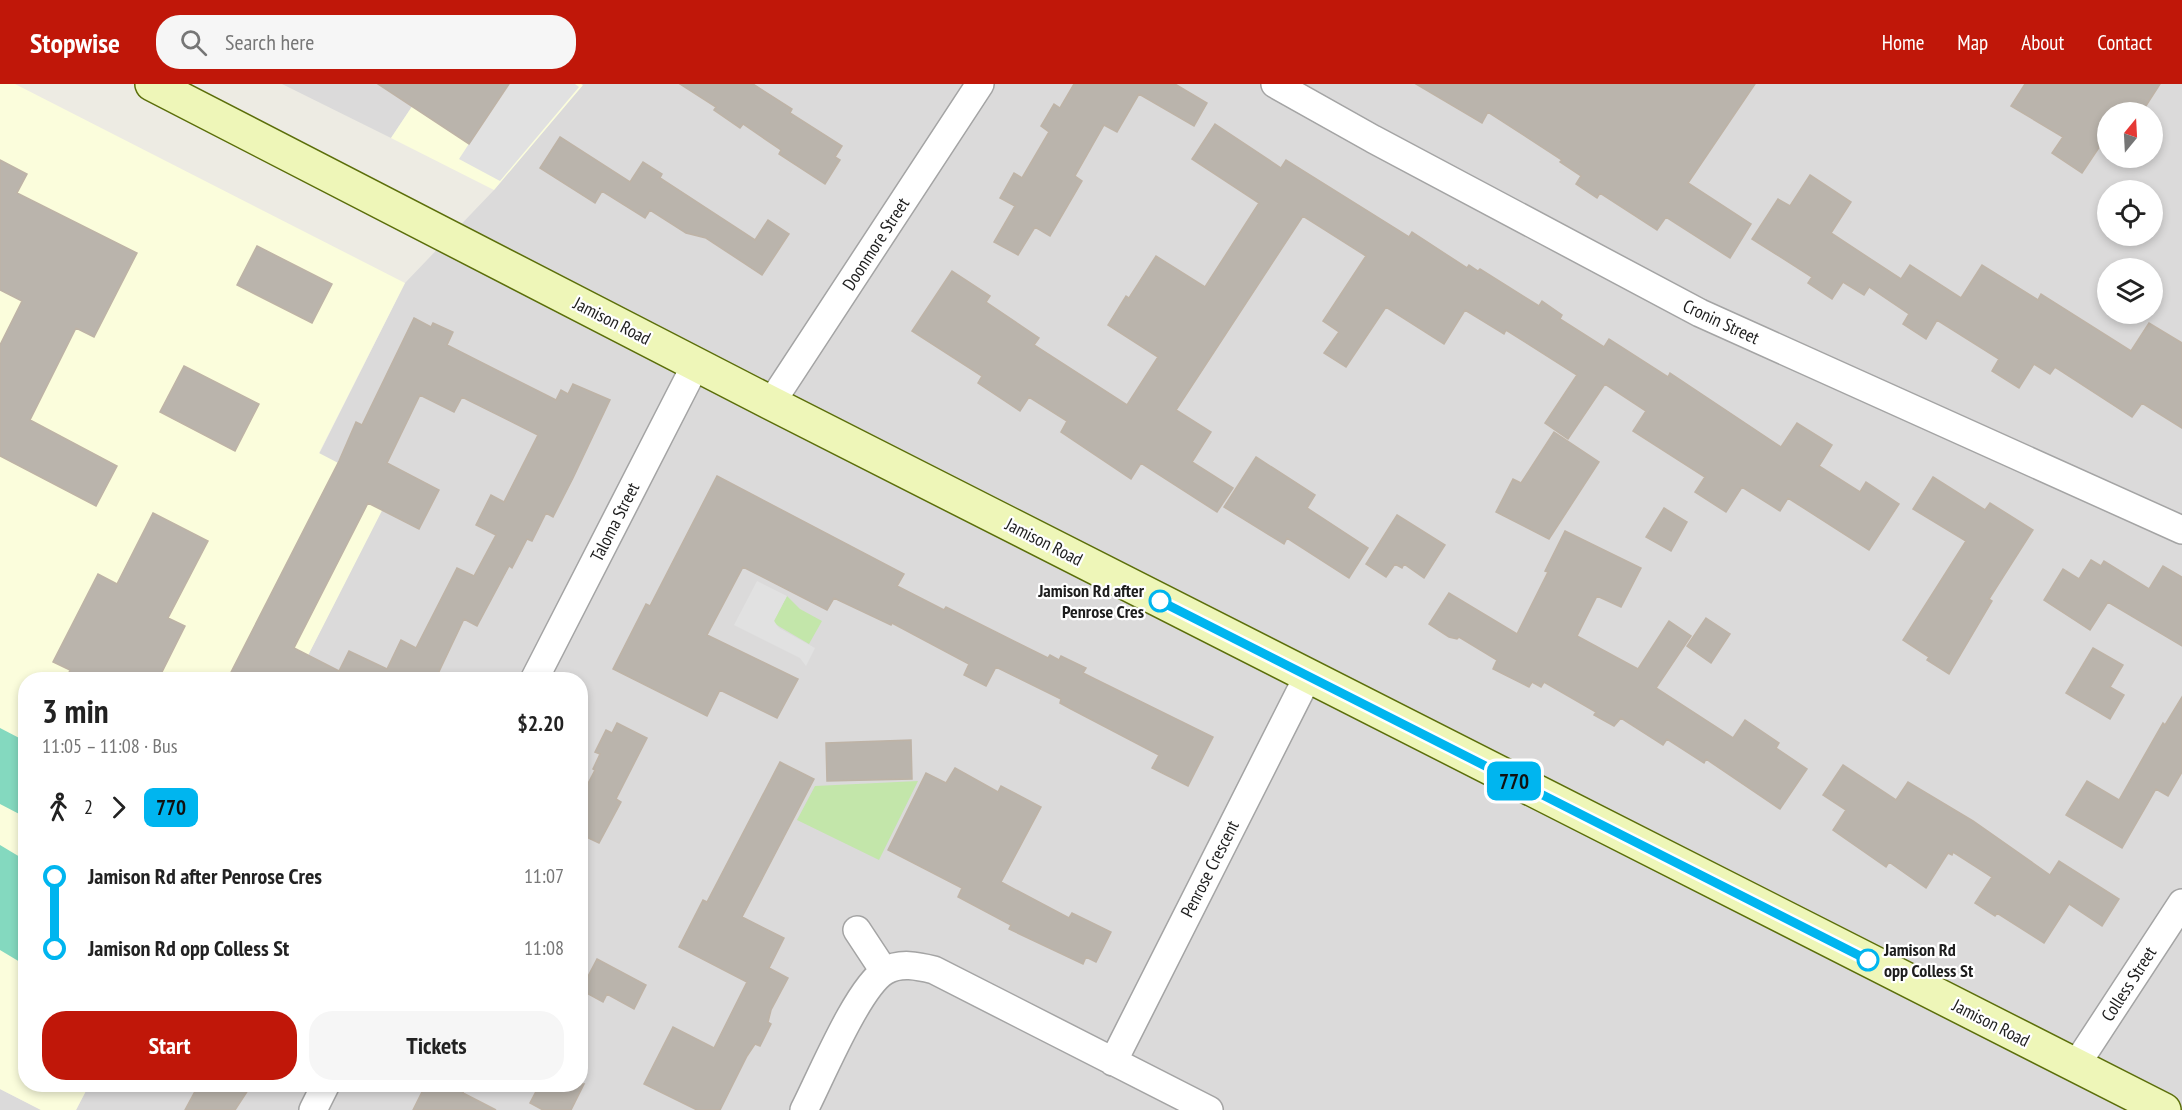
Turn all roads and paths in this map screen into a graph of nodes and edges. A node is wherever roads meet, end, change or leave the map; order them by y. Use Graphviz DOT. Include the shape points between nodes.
graph roads {
  1 [pos="152,84"];
  2 [pos="1275,84"];
  3 [pos="974,86"];
  4 [pos="696,364"];
  5 [pos="771,403"];
  6 [pos="2182,530"];
  7 [pos="538,672"];
  8 [pos="1308,676"];
  9 [pos="2182,903"];
  10 [pos="857,930"];
  11 [pos="884,971"];
  12 [pos="1113,1062"];
  13 [pos="2076,1065"];
  14 [pos="322,1092"];
  15 [pos="314,1110"];
  16 [pos="804,1110"];
  17 [pos="1209,1110"];
  18 [pos="2164,1110"];
  1 -- 4 [label="main road, Jamison Road"];
  2 -- 6 [label="street, Cronin Street" via="1700,314"];
  3 -- 5 [label="street, Doonmore Street"];
  4 -- 5 [label="main road, Jamison Road"];
  4 -- 7 [label="street, Taloma Street"];
  5 -- 8 [label="main road, Jamison Road"];
  8 -- 12 [label="street, Penrose Crescent"];
  8 -- 13 [label="main road, Jamison Road"];
  9 -- 13 [label="street, Colless Street"];
  10 -- 11 [label="street"];
  11 -- 12 [label="street" via="906,965 934,970"];
  11 -- 16 [label="street" via="863,995"];
  12 -- 17 [label="street"];
  13 -- 18 [label="main road, Jamison Road"];
  14 -- 15 [label="street"];
}
